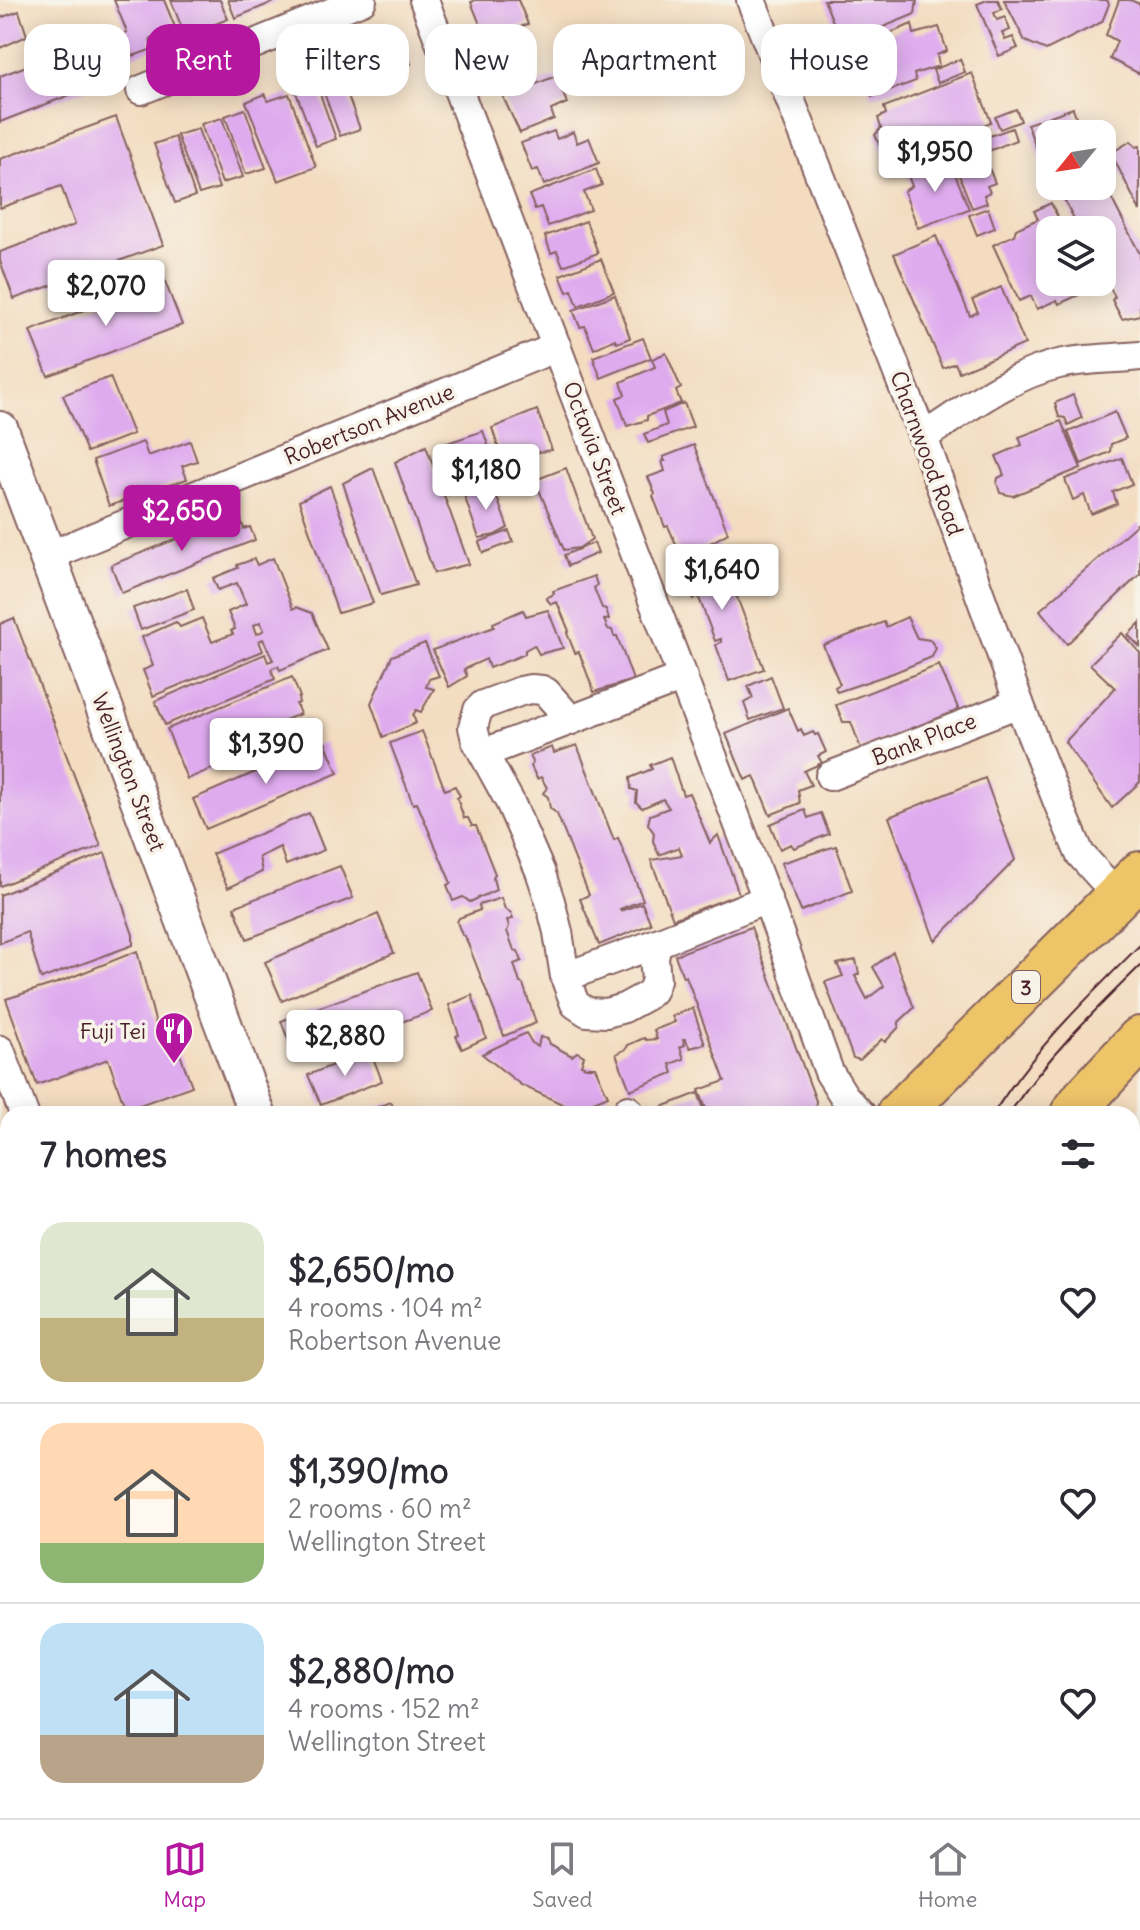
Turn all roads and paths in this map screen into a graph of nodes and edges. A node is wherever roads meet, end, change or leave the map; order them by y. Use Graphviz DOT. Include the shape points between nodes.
graph roads {
  1 [pos="362,0"];
  2 [pos="424,0"];
  3 [pos="751,0"];
  4 [pos="141,90"];
  5 [pos="557,347"];
  6 [pos="1140,356"];
  7 [pos="0,430"];
  8 [pos="923,437"];
  9 [pos="48,556"];
  10 [pos="683,677"];
  11 [pos="1019,703"];
  12 [pos="571,720"];
  13 [pos="484,753"];
  14 [pos="830,776"];
  15 [pos="1129,885"];
  16 [pos="767,899"];
  17 [pos="657,943"];
  18 [pos="565,977"];
  19 [pos="1140,1039"];
  20 [pos="0,1050"];
  21 [pos="21,1106"];
  22 [pos="254,1106"];
  23 [pos="853,1106"];
  24 [pos="907,1106"];
  25 [pos="1079,1106"];
  1 -- 4 [label="street"];
  2 -- 5 [label="street, Octavia Street"];
  3 -- 8 [label="street, Charnwood Road"];
  5 -- 9 [label="street, Robertson Avenue"];
  5 -- 10 [label="street, Octavia Street"];
  6 -- 8 [label="street" via="1038,370"];
  7 -- 9 [label="street, Wellington Street"];
  8 -- 11 [label="street, Charnwood Road"];
  9 -- 22 [label="street, Wellington Street"];
  10 -- 12 [label="street"];
  10 -- 16 [label="street, Octavia Street"];
  11 -- 14 [label="street, Bank Place"];
  11 -- 15 [label="street, Charnwood Road" via="1080,854"];
  12 -- 13 [label="street"];
  12 -- 13 [label="street" via="542,690 490,701 474,721"];
  13 -- 18 [label="street" via="540,871"];
  15 -- 24 [label="main road, 3"];
  16 -- 17 [label="street"];
  16 -- 23 [label="street, Octavia Street" via="829,1072"];
  17 -- 18 [label="street"];
  17 -- 18 [label="street" via="652,991 624,1008 606,1013 581,1010"];
  19 -- 25 [label="main road"];
  20 -- 21 [label="street"];
}
